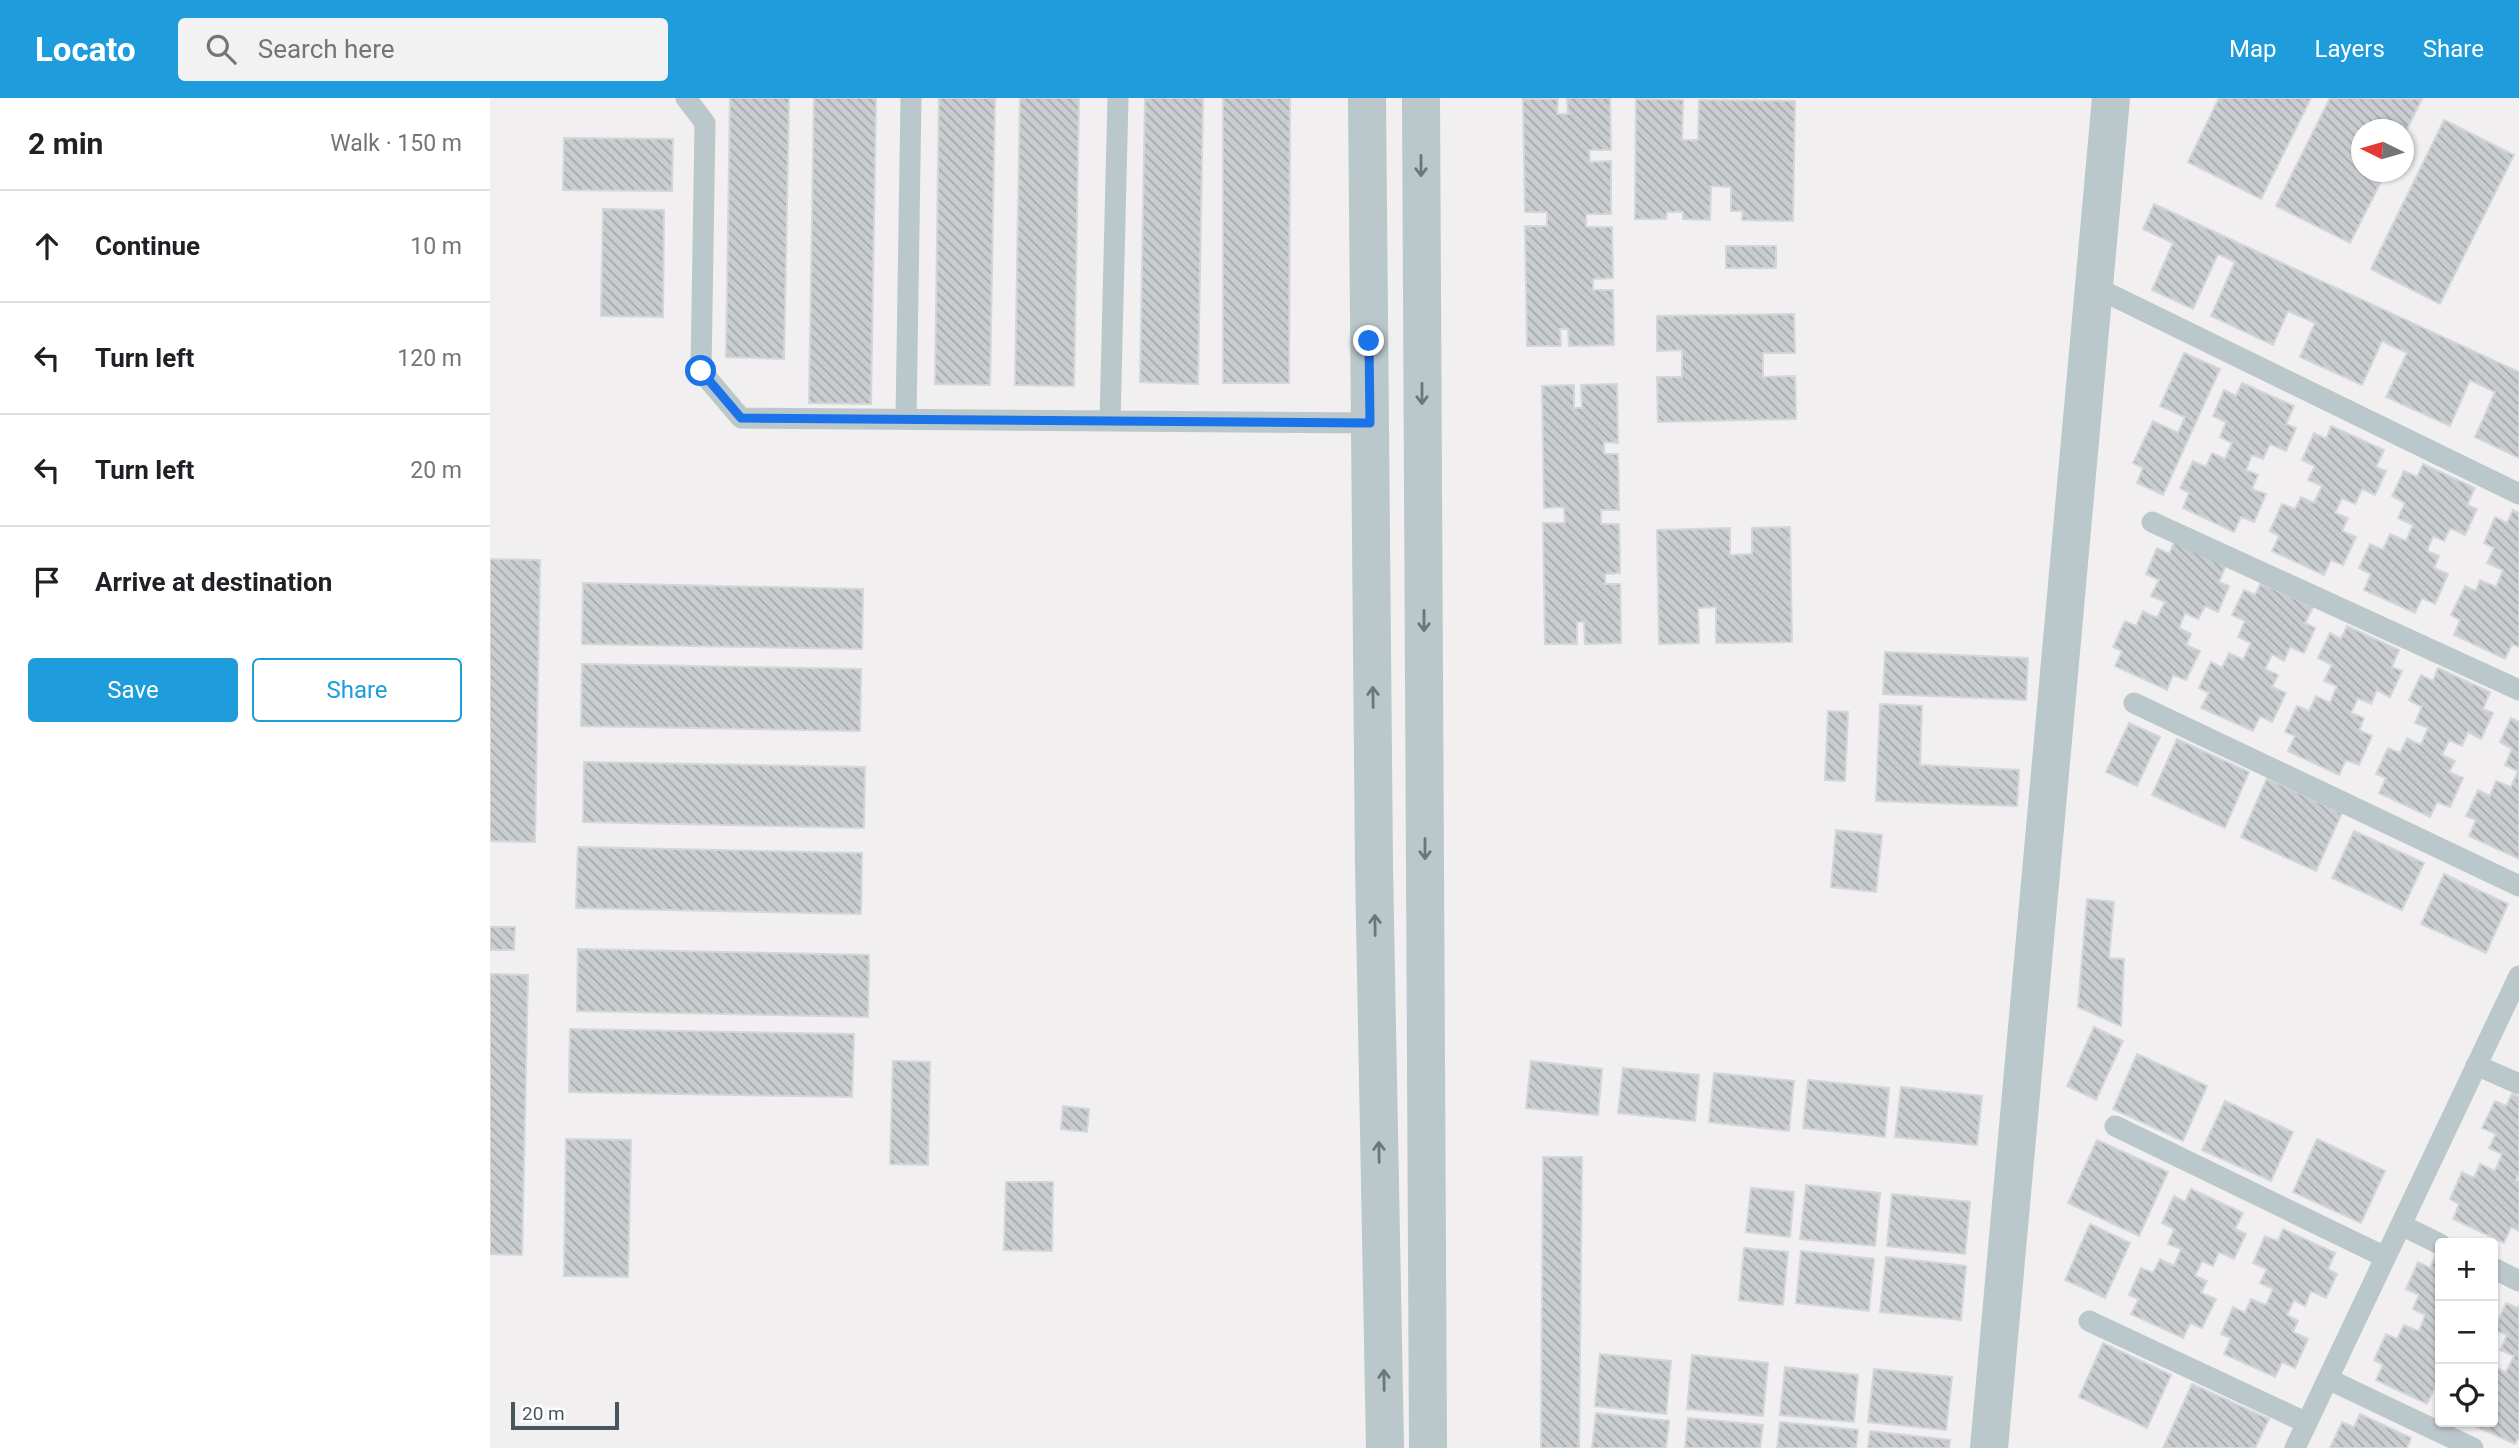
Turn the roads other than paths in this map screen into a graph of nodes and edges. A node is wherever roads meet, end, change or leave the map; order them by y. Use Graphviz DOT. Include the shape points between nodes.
graph roads {
  1 [pos="686,98"];
  2 [pos="911,98"];
  3 [pos="1118,98"];
  4 [pos="1367,98"];
  5 [pos="1421,98"];
  6 [pos="2111,98"];
  7 [pos="2093,286"];
  8 [pos="1422,340"];
  9 [pos="1369,341"];
  10 [pos="906,419"];
  11 [pos="1110,421"];
  12 [pos="1370,423"];
  13 [pos="2519,494"];
  14 [pos="2152,522"];
  15 [pos="2519,690"];
  16 [pos="2134,703"];
  17 [pos="2519,886"];
  18 [pos="2519,975"];
  19 [pos="2476,1065"];
  20 [pos="2519,1084"];
  21 [pos="2115,1126"];
  22 [pos="2401,1225"];
  23 [pos="2435,1242"];
  24 [pos="2385,1257"];
  25 [pos="2498,1270"];
  26 [pos="2519,1281"];
  27 [pos="2088,1321"];
  28 [pos="2328,1379"];
  29 [pos="2307,1423"];
  30 [pos="1385,1448"];
  31 [pos="1428,1448"];
  32 [pos="1989,1448"];
  33 [pos="2295,1448"];
  34 [pos="2473,1448"];
  1 -- 10 [label="lane" via="705,123 701,371 741,418"];
  2 -- 10 [label="lane"];
  3 -- 11 [label="lane"];
  4 -- 9 [label="street"];
  5 -- 8 [label="street, one-way"];
  6 -- 7 [label="street"];
  7 -- 13 [label="lane"];
  7 -- 32 [label="street"];
  8 -- 9 [label="street"];
  8 -- 31 [label="street, one-way"];
  9 -- 12 [label="street"];
  10 -- 11 [label="lane"];
  11 -- 12 [label="lane"];
  30 -- 12 [label="street, one-way"];
  14 -- 15 [label="lane"];
  16 -- 17 [label="lane"];
  18 -- 19 [label="lane"];
  19 -- 20 [label="lane"];
  19 -- 22 [label="lane"];
  21 -- 24 [label="lane"];
  22 -- 23 [label="lane"];
  22 -- 24 [label="lane"];
  24 -- 28 [label="lane"];
  25 -- 26 [label="lane"];
  27 -- 29 [label="lane"];
  28 -- 29 [label="lane"];
  28 -- 34 [label="lane"];
  29 -- 33 [label="lane"];
}
